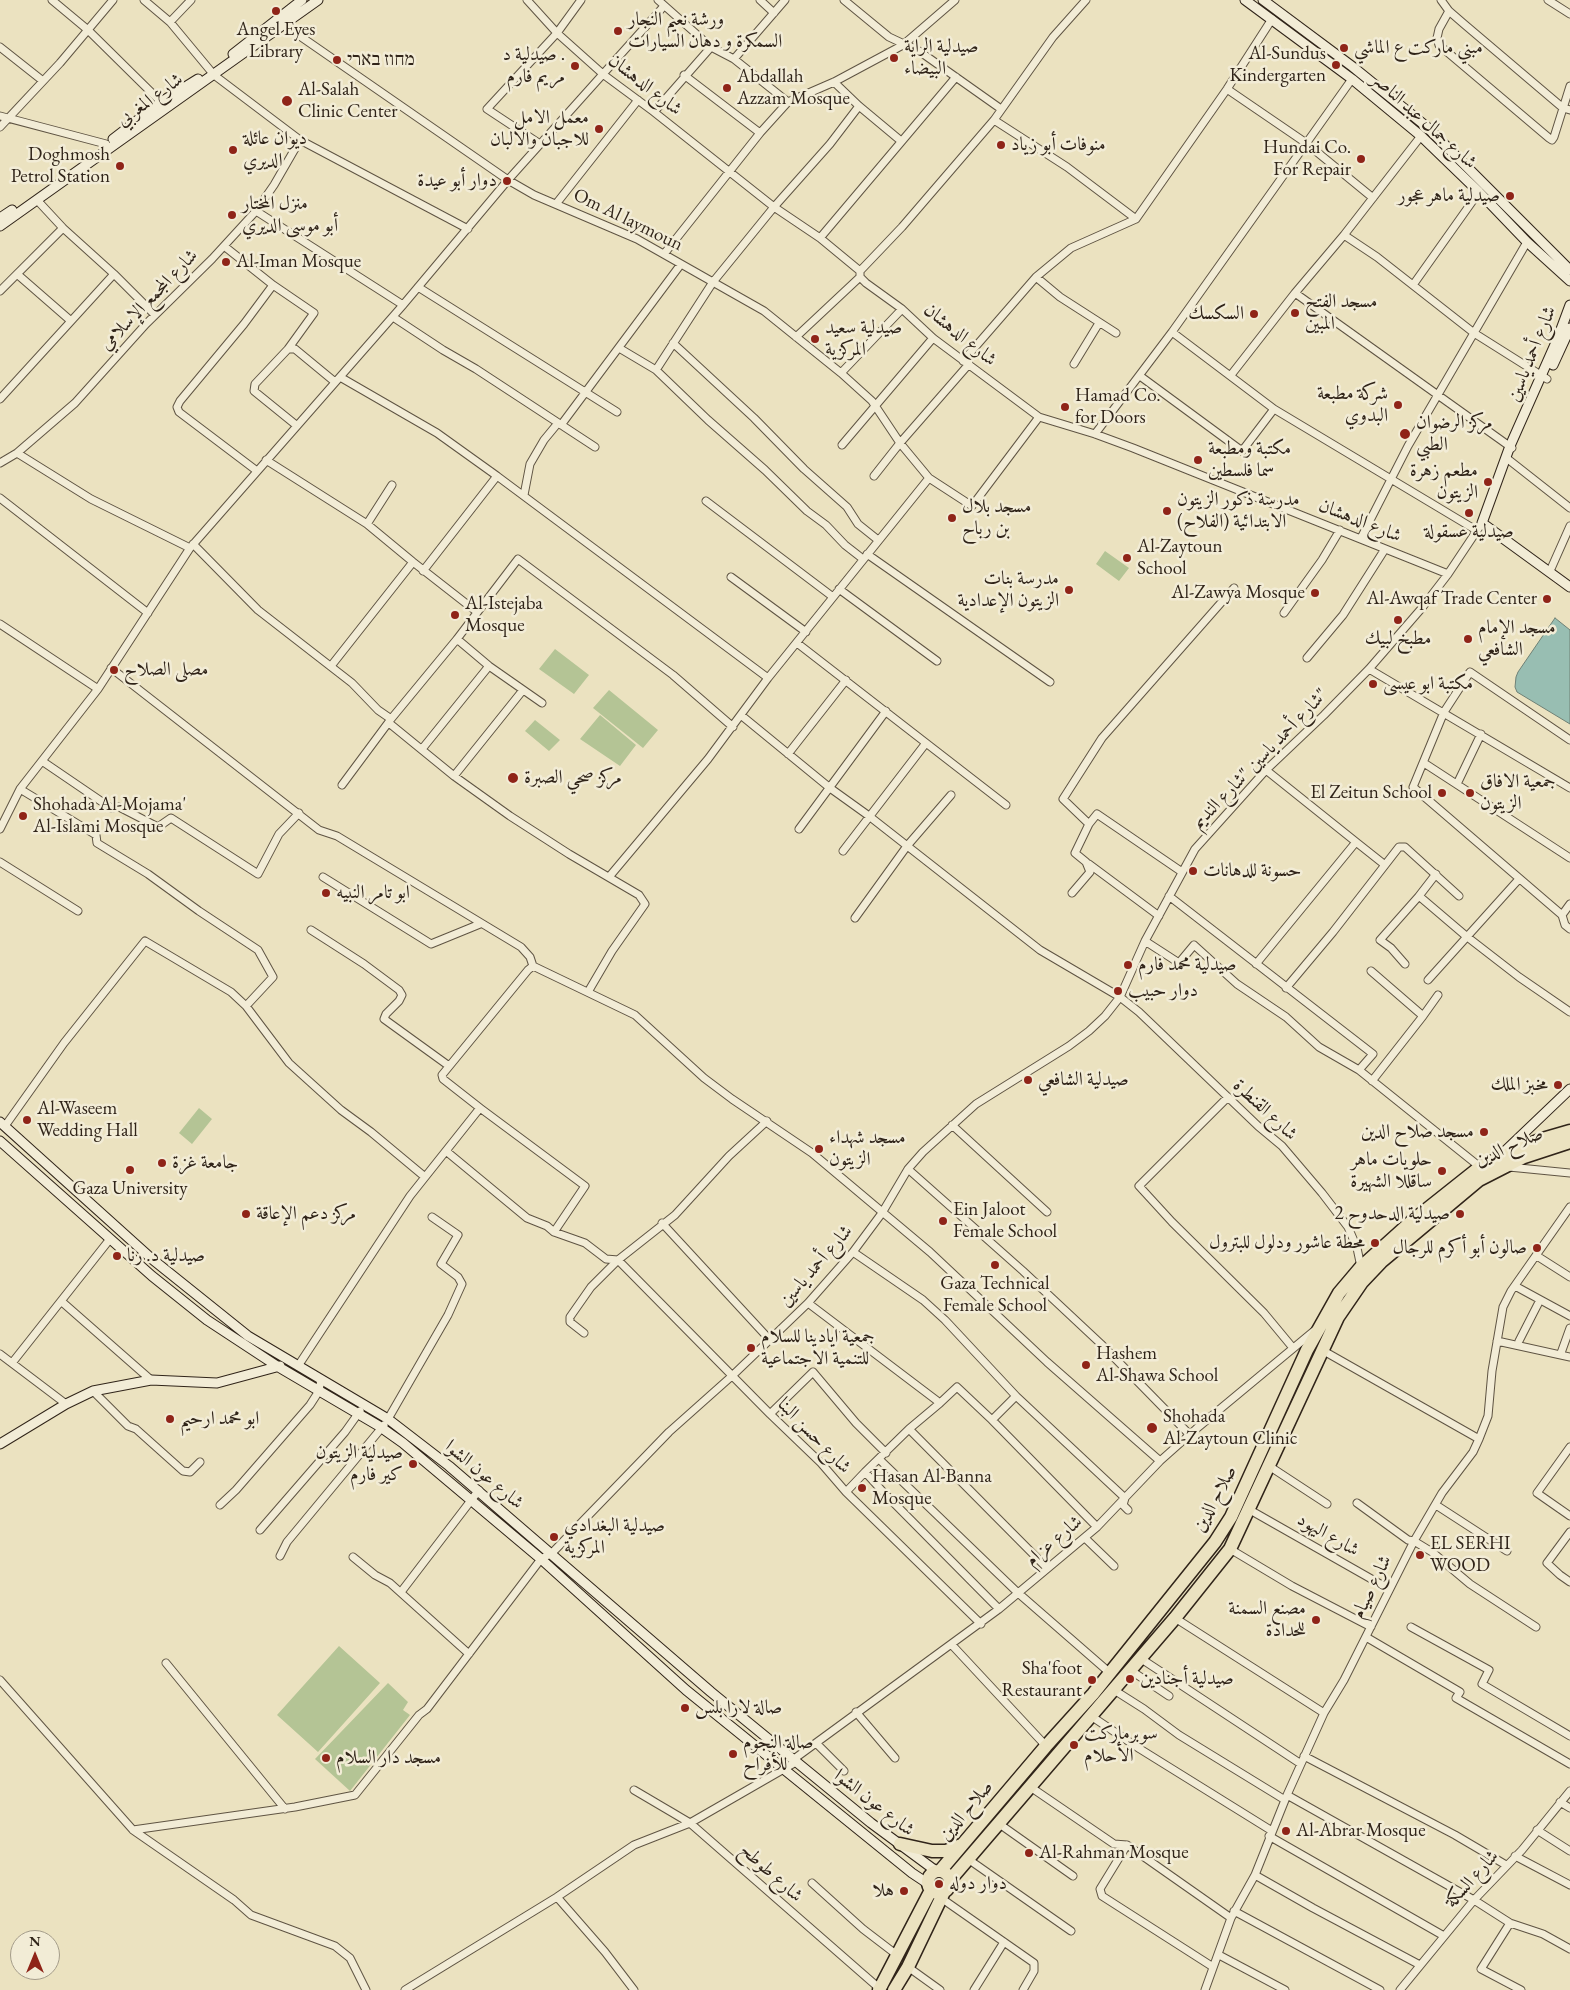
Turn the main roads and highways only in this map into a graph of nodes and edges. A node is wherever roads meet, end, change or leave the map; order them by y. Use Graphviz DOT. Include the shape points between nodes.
graph roads {
  1 [pos="318,0"];
  2 [pos="1245,0"];
  3 [pos="1263,0"];
  4 [pos="299,1"];
  5 [pos="212,73"];
  6 [pos="0,218"];
  7 [pos="0,226"];
  8 [pos="1570,270"];
  9 [pos="1570,280"];
  10 [pos="1570,305"];
  11 [pos="1570,328"];
  12 [pos="1566,346"];
  13 [pos="1545,377"];
  14 [pos="1512,447"];
  15 [pos="1479,527"];
  16 [pos="1570,587"];
  17 [pos="1570,1089"];
  18 [pos="3,1124"];
  19 [pos="1570,1131"];
  20 [pos="0,1141"];
  21 [pos="1570,1142"];
  22 [pos="1502,1162"];
  23 [pos="277,1366"];
  24 [pos="298,1366"];
  25 [pos="0,1444"];
  26 [pos="900,1844"];
  27 [pos="963,1844"];
  28 [pos="938,1871"];
  29 [pos="950,1880"];
  30 [pos="936,1891"];
  31 [pos="880,1990"];
  32 [pos="894,1990"];
  1 -- 5 [label="main road, شارع المغربي"];
  2 -- 9 [label="main road, شارع جمال عبد الناصر" via="1352,78 1421,136 1527,242"];
  3 -- 8 [label="main road, شارع جمال عبد الناصر" via="1427,127"];
  4 -- 5 [label="main road, شارع المغربي"];
  5 -- 6 [label="main road, شارع المغربي" via="161,102"];
  5 -- 7 [label="main road, شارع المغربي"];
  10 -- 13 [label="main road, شارع أحمد ياسين"];
  11 -- 12 [label="main road, شارع أحمد ياسين"];
  12 -- 13 [label="main road, شارع أحمد ياسين"];
  13 -- 14 [label="main road, شارع أحمد ياسين"];
  14 -- 15 [label="main road, شارع أحمد ياسين"];
  14 -- 15 [label="main road, شارع أحمد ياسين" via="1491,515"];
  15 -- 16 [label="main road"];
  17 -- 22 [label="main road"];
  18 -- 24 [label="main road, شارع عون الشوا" via="152,1259 248,1336"];
  19 -- 22 [label="highway, صلاح الدين" via="1539,1140"];
  20 -- 23 [label="main road, شارع عون الشوا" via="152,1276 207,1320"];
  21 -- 22 [label="highway, صلاح الدين"];
  22 -- 27 [label="highway, صلاح الدين" via="1480,1167 1412,1221 1361,1267 1339,1293 1307,1350 1231,1517 1215,1542 1110,1673"];
  22 -- 29 [label="highway, صلاح الدين" via="1381,1262 1362,1282 1338,1317 1230,1549 1175,1618"];
  23 -- 24 [label="main road"];
  23 -- 25 [label="main road" via="217,1382 151,1380 93,1391"];
  23 -- 30 [label="main road, شارع عون الشوا" via="403,1443 541,1560 686,1690"];
  24 -- 26 [label="main road, شارع عون الشوا" via="388,1419 479,1490 710,1692"];
  26 -- 27 [label="highway" via="946,1851"];
  26 -- 28 [label="main road, شارع عون الشوا"];
  27 -- 28 [label="highway, صلاح الدين"];
  28 -- 29 [label="highway"];
  28 -- 30 [label="highway" via="930,1876"];
  29 -- 30 [label="highway" via="949,1887"];
  30 -- 31 [label="highway"];
  30 -- 32 [label="highway" via="908,1967"];
}
